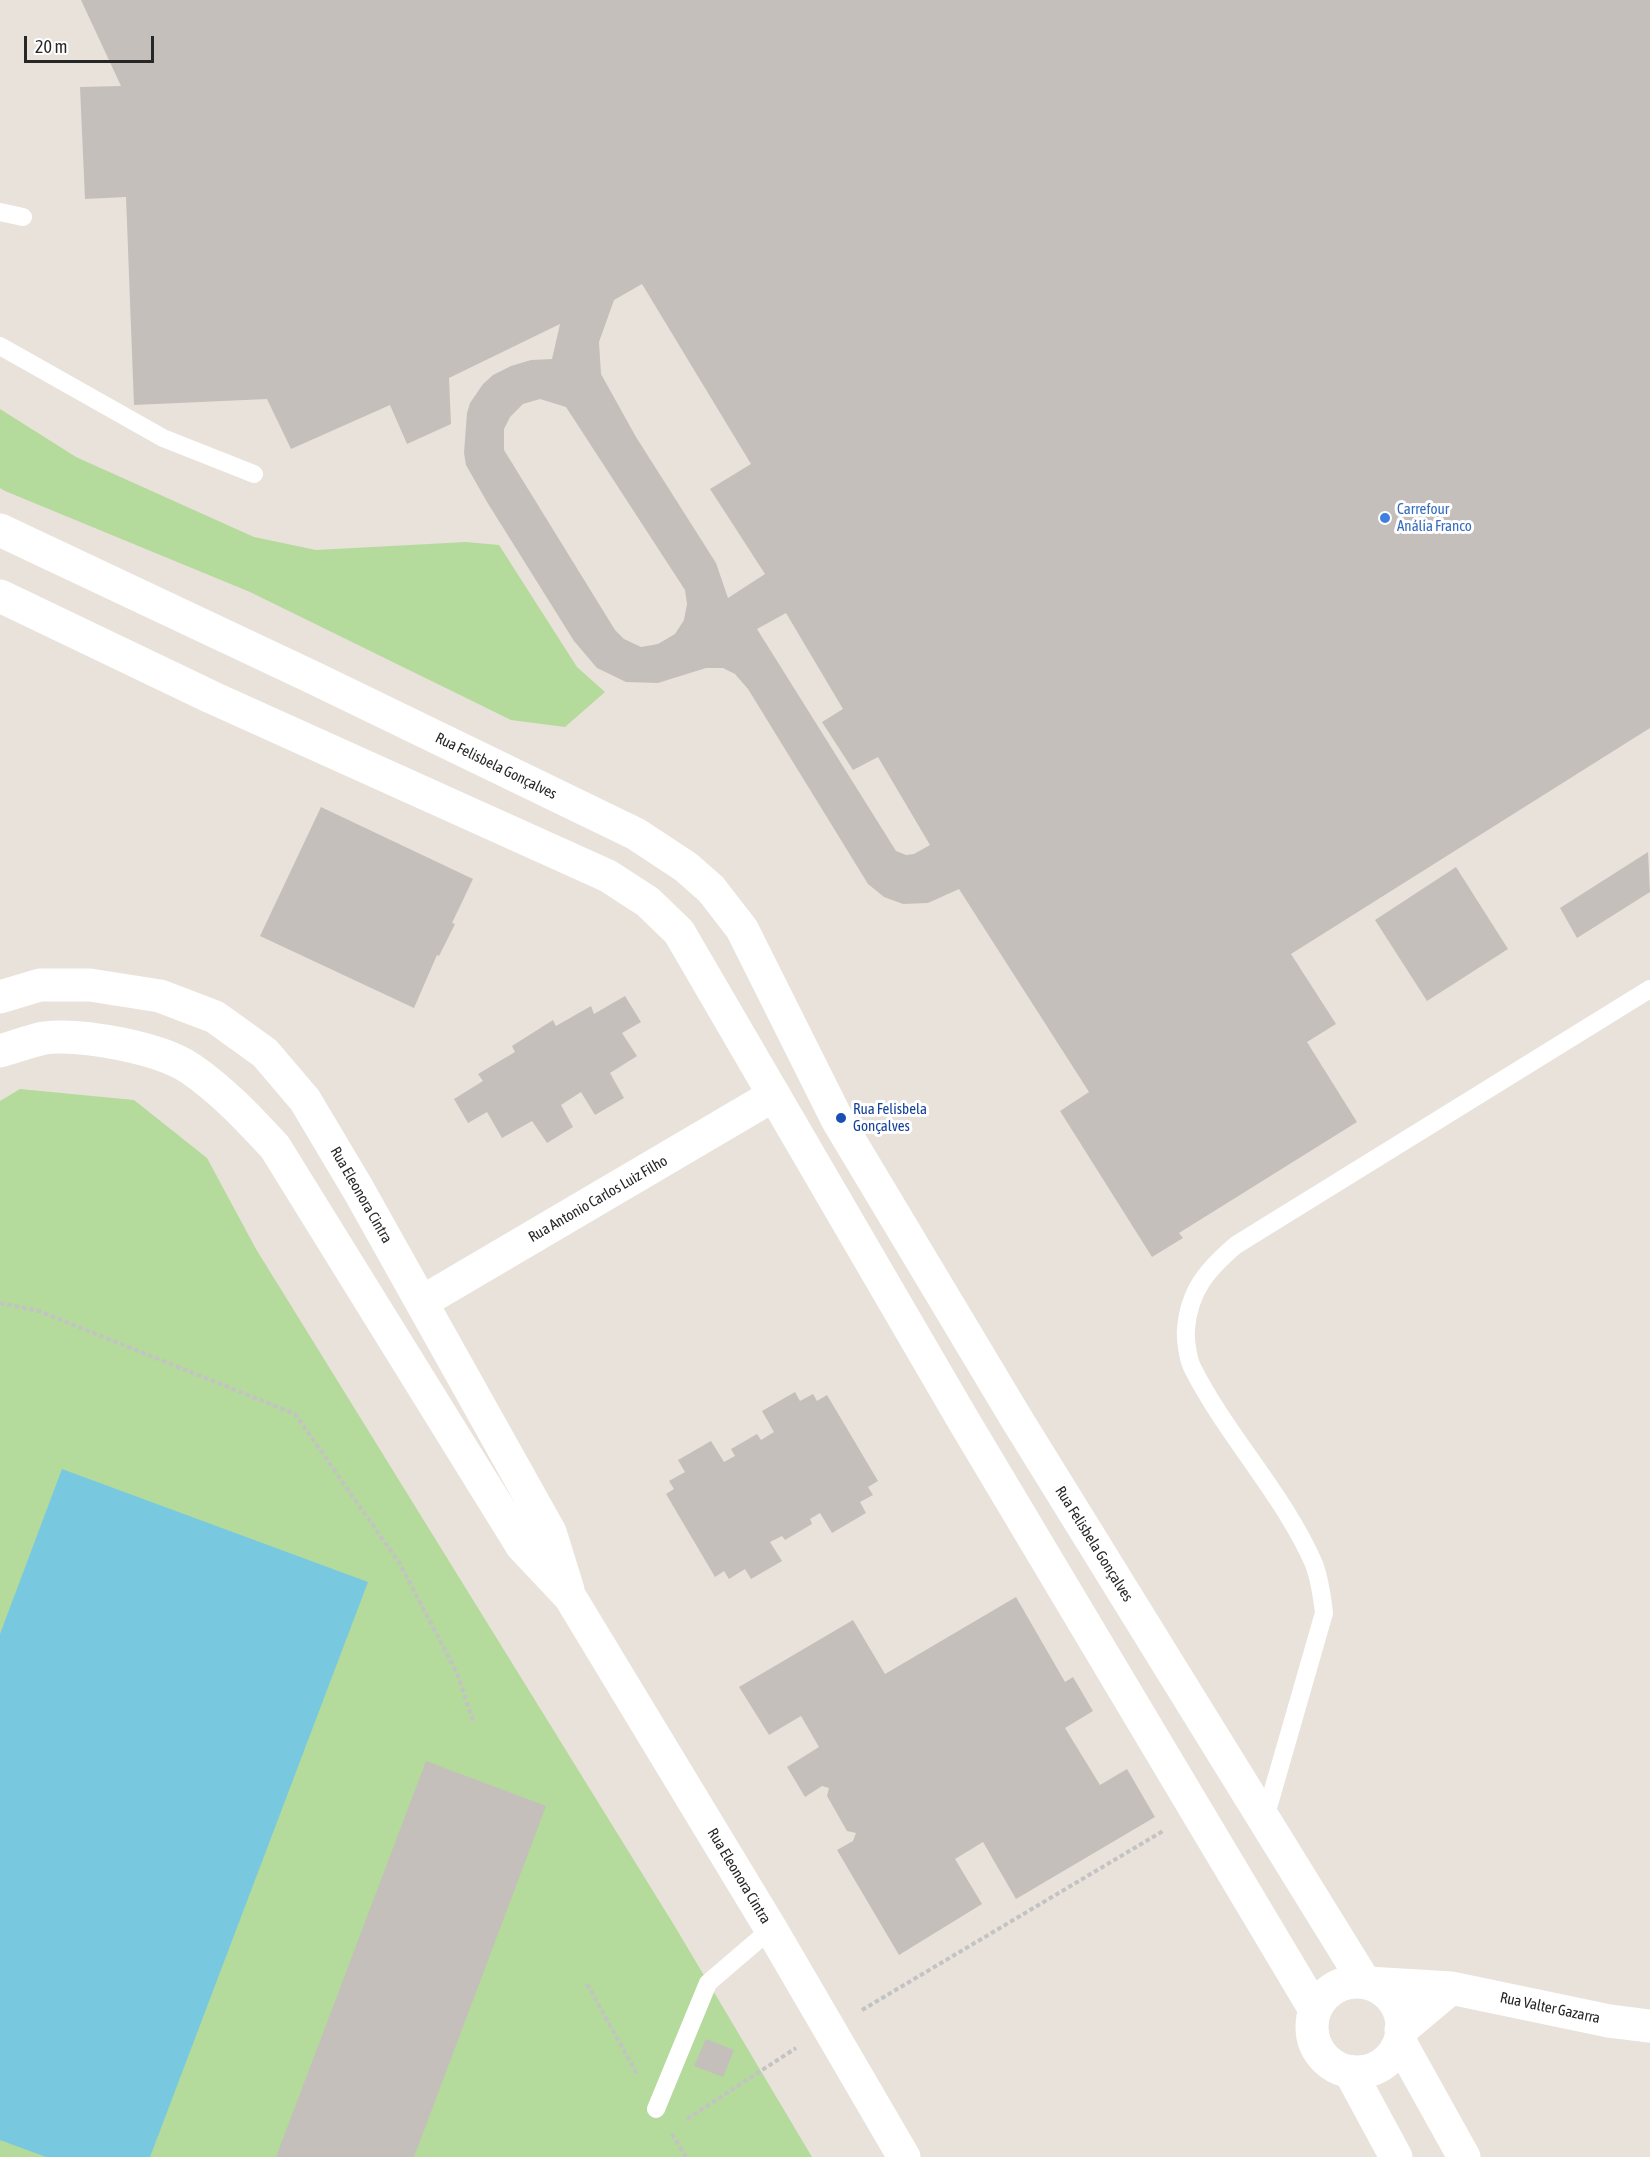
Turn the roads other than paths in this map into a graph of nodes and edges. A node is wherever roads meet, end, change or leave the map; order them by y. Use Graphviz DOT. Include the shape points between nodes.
graph roads {
  1 [pos="0,212"];
  2 [pos="23,217"];
  3 [pos="0,346"];
  4 [pos="254,474"];
  5 [pos="0,530"];
  6 [pos="0,596"];
  7 [pos="1650,989"];
  8 [pos="0,998"];
  9 [pos="0,1051"];
  10 [pos="774,1095"];
  11 [pos="422,1302"];
  12 [pos="570,1597"];
  13 [pos="1265,1818"];
  14 [pos="771,1929"];
  15 [pos="1366,1982"];
  16 [pos="1451,1988"];
  17 [pos="1314,2008"];
  18 [pos="1650,2026"];
  19 [pos="1401,2036"];
  20 [pos="1350,2072"];
  21 [pos="656,2109"];
  22 [pos="904,2157"];
  23 [pos="1396,2157"];
  24 [pos="1464,2157"];
  1 -- 2 [label="lane"];
  3 -- 4 [label="lane" via="163,438"];
  5 -- 13 [label="street, Rua Felisbela Gonçalves" via="636,834 711,889 742,929 838,1121 1016,1418"];
  6 -- 10 [label="street" via="211,697 608,876 640,897 679,932"];
  7 -- 13 [label="lane" via="1236,1245 1207,1271 1191,1301 1185,1330 1192,1367 1283,1509 1320,1583 1324,1613"];
  8 -- 11 [label="street, Rua Eleonora Cintra" via="40,985 90,985 160,996 215,1017 265,1053 305,1100"];
  9 -- 12 [label="street, Rua Eleonora Cintra" via="45,1038 83,1038 138,1047 189,1067 233,1102 275,1147 522,1546"];
  10 -- 11 [label="street, Rua Antonio Carlos Luiz Filho"];
  10 -- 17 [label="street"];
  11 -- 12 [label="street, Rua Eleonora Cintra" via="550,1532"];
  12 -- 14 [label="street, Rua Eleonora Cintra"];
  13 -- 15 [label="street, Rua Felisbela Gonçalves"];
  14 -- 21 [label="lane" via="708,1983"];
  14 -- 22 [label="street, Rua Eleonora Cintra"];
  15 -- 16 [label="street, Rua Valter Gazarra"];
  15 -- 17 [label="street" via="1344,1982 1326,1992"];
  15 -- 19 [label="street" via="1388,1992 1402,2015"];
  16 -- 18 [label="street, Rua Valter Gazarra"];
  16 -- 19 [label="street"];
  17 -- 20 [label="street" via="1311,2036 1325,2060"];
  19 -- 20 [label="street" via="1389,2060 1371,2070"];
  19 -- 24 [label="street"];
  20 -- 23 [label="street"];
}
